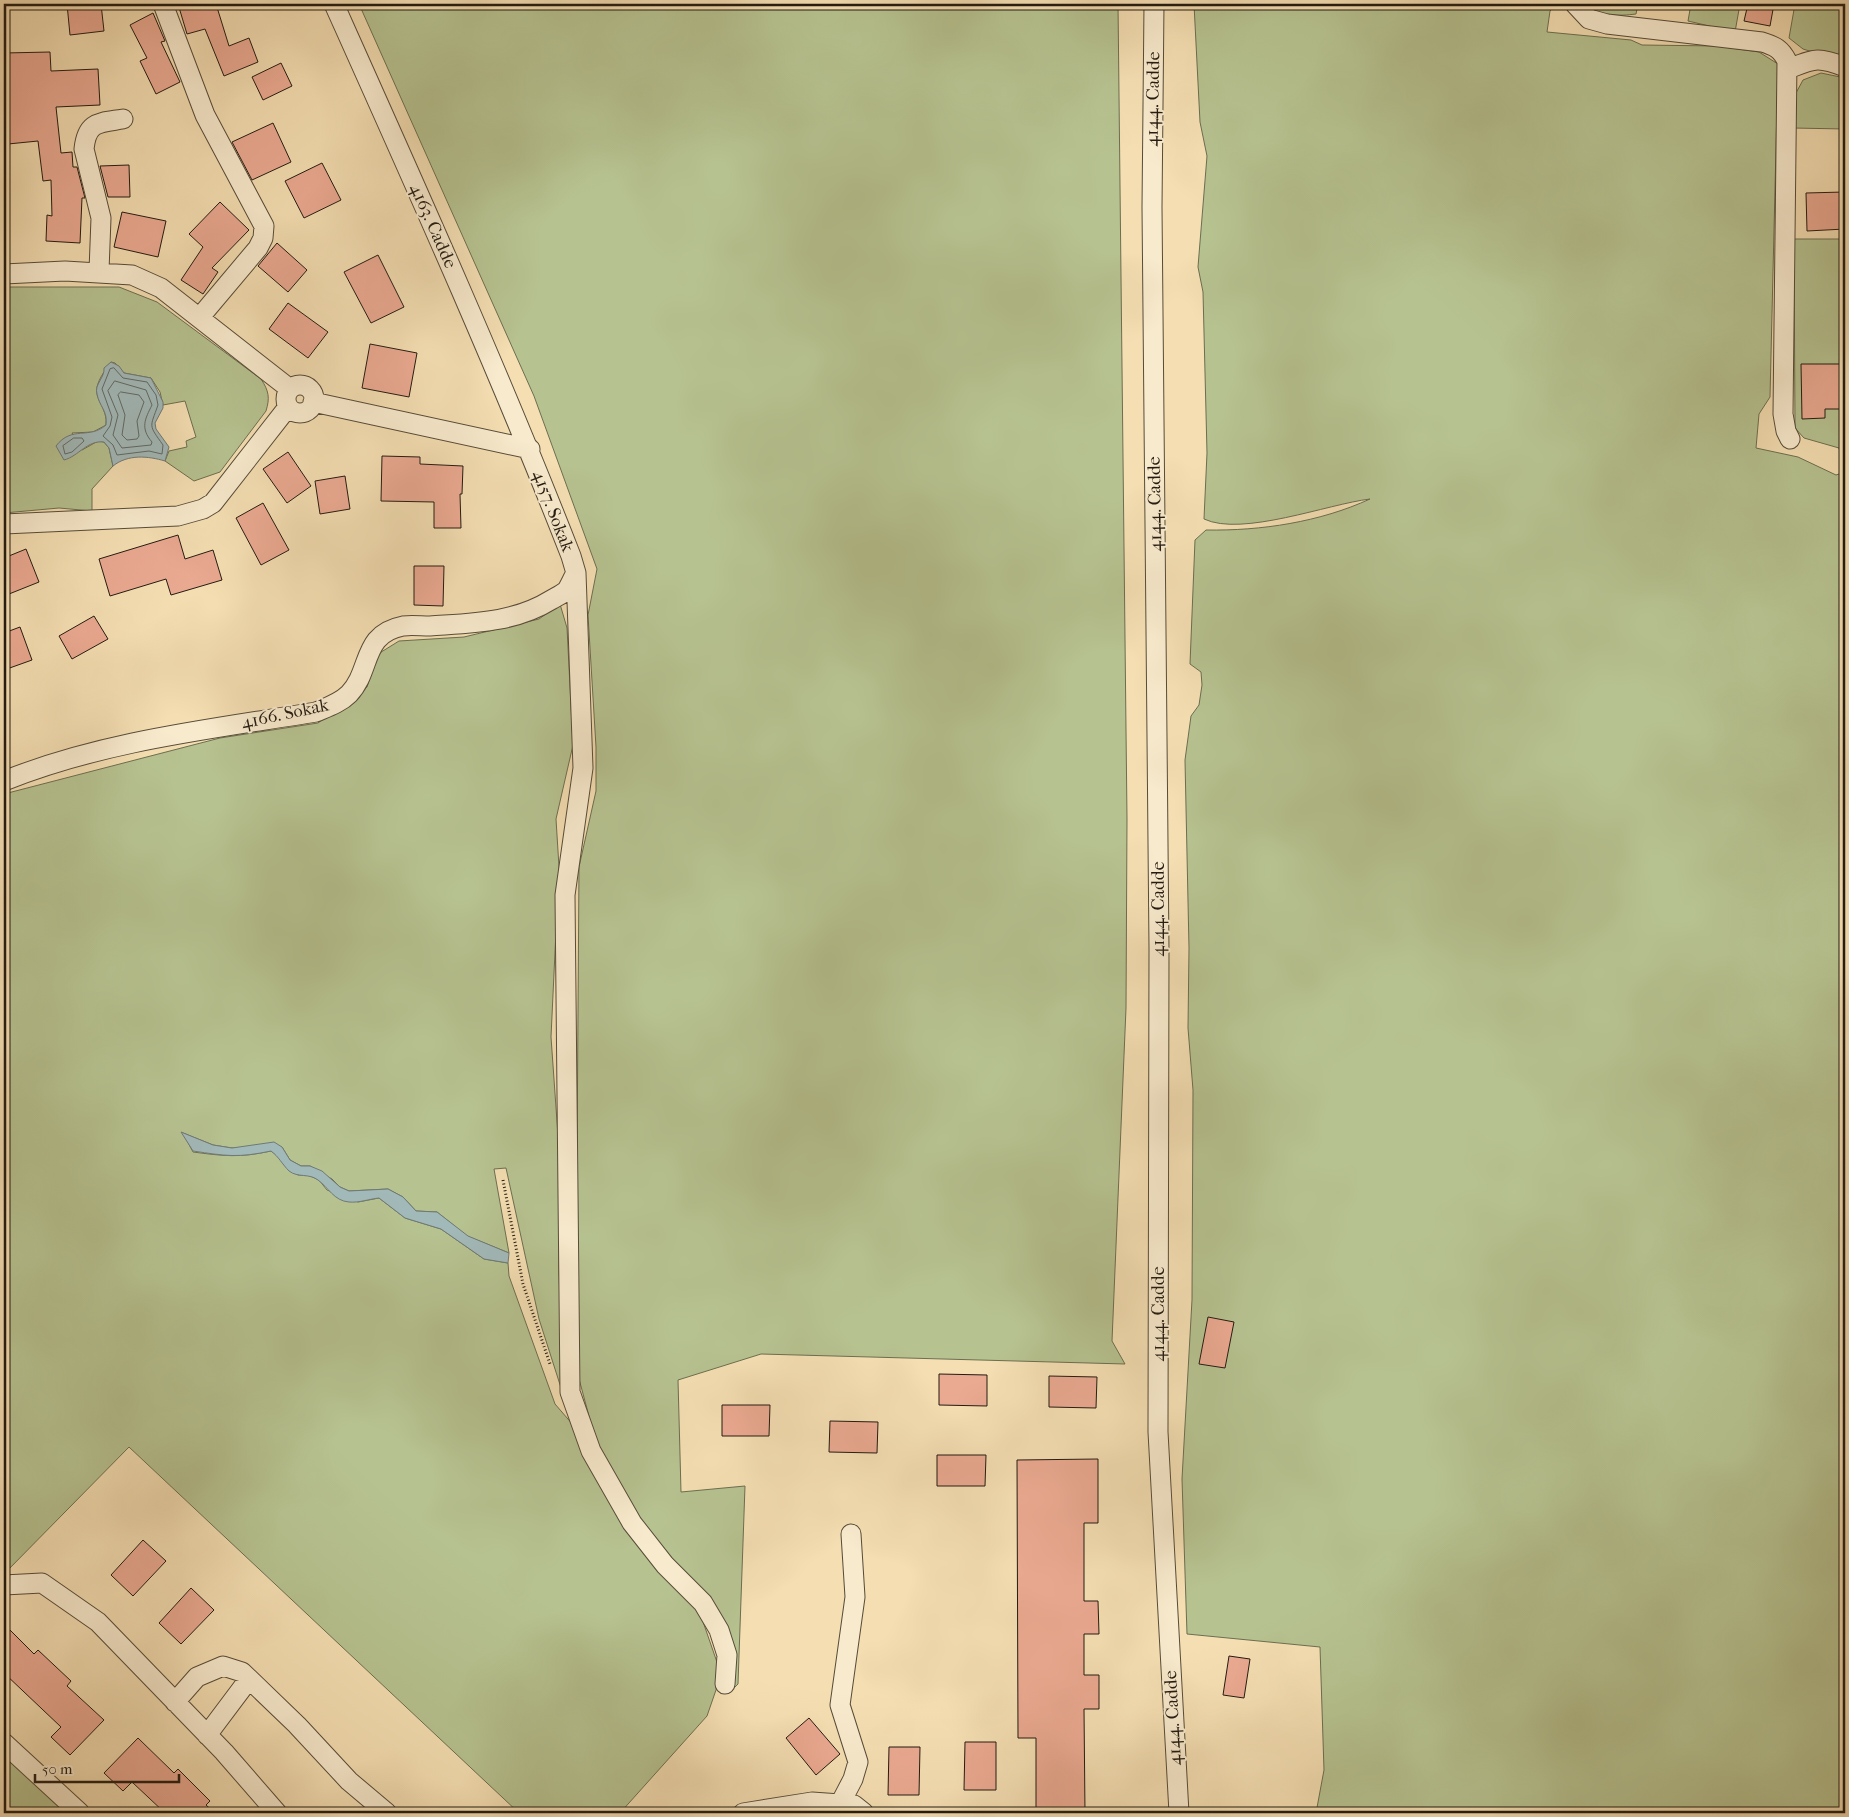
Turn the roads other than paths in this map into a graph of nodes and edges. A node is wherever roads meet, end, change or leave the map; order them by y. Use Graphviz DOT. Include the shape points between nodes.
graph roads {
  1 [pos="163,4"];
  2 [pos="334,4"];
  3 [pos="1154,4"];
  4 [pos="1575,4"];
  5 [pos="1845,67"];
  6 [pos="1788,69"];
  7 [pos="123,119"];
  8 [pos="99,271"];
  9 [pos="4,274"];
  10 [pos="200,317"];
  11 [pos="289,398"];
  12 [pos="1790,439"];
  13 [pos="530,449"];
  14 [pos="4,524"];
  15 [pos="576,573"];
  16 [pos="4,780"];
  17 [pos="851,1534"];
  18 [pos="4,1585"];
  19 [pos="249,1679"];
  20 [pos="725,1684"];
  21 [pos="175,1702"];
  22 [pos="207,1735"];
  23 [pos="4,1743"];
  24 [pos="840,1804"];
  25 [pos="80,1813"];
  26 [pos="277,1813"];
  27 [pos="388,1813"];
  28 [pos="743,1813"];
  29 [pos="864,1813"];
  30 [pos="1179,1813"];
  1 -- 10 [label="street" via="205,115 264,226 258,248"];
  2 -- 13 [label="street, 4163. Cadde"];
  3 -- 30 [label="street, 4144. Cadde" via="1152,207 1158,1432"];
  4 -- 6 [label="street" via="1589,19 1607,24 1762,42 1783,52"];
  5 -- 6 [label="street" via="1820,59"];
  6 -- 12 [label="street" via="1783,414"];
  7 -- 8 [label="street" via="97,124 88,130 85,139 84,149 101,218"];
  8 -- 9 [label="street"];
  8 -- 10 [label="street" via="132,275 161,288"];
  10 -- 11 [label="street"];
  11 -- 13 [label="street" via="295,412 304,412 313,402"];
  11 -- 14 [label="street" via="213,503 203,510 178,516"];
  13 -- 15 [label="street, 4157. Sokak"];
  15 -- 16 [label="street, 4166. Sokak" via="566,591 542,606 513,617 490,622 403,626 389,632 376,639 358,682 349,694 335,705 316,712 147,740"];
  15 -- 20 [label="street, 4157. Sokak" via="583,768 566,894 570,1392 591,1451 632,1522 665,1565 703,1603 719,1630 727,1655"];
  17 -- 24 [label="street" via="855,1597 840,1705 858,1762"];
  18 -- 21 [label="street" via="42,1583 98,1622"];
  19 -- 21 [label="street" via="242,1672 223,1666 197,1677"];
  19 -- 22 [label="street"];
  19 -- 27 [label="street" via="349,1781"];
  21 -- 22 [label="street"];
  22 -- 26 [label="street"];
  23 -- 25 [label="street"];
  24 -- 28 [label="street" via="812,1802"];
  24 -- 29 [label="street" via="854,1805"];
}
